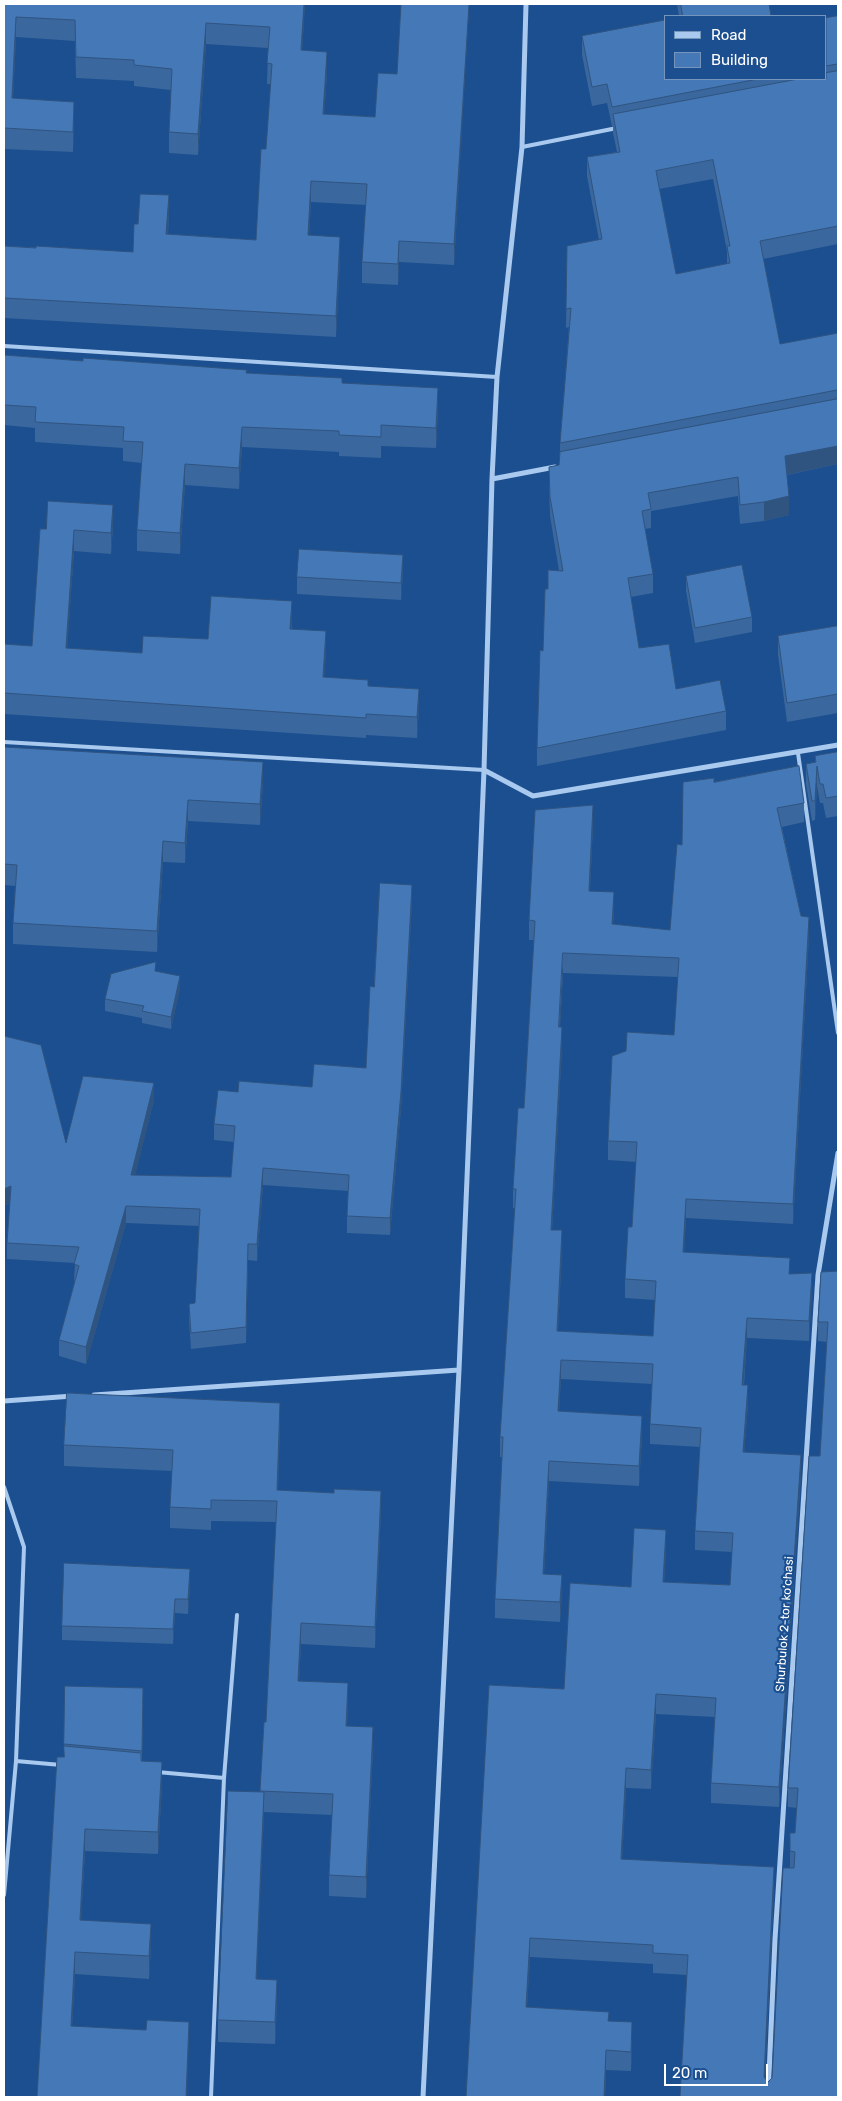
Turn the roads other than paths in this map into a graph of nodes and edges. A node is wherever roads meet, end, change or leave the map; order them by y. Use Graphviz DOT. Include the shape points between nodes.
graph roads {
  1 [pos="526,4"];
  2 [pos="627,126"];
  3 [pos="522,146"];
  4 [pos="4,346"];
  5 [pos="497,377"];
  6 [pos="559,466"];
  7 [pos="492,479"];
  8 [pos="4,742"];
  9 [pos="838,745"];
  10 [pos="798,753"];
  11 [pos="484,770"];
  12 [pos="838,1033"];
  13 [pos="838,1153"];
  14 [pos="460,1370"];
  15 [pos="4,1401"];
  16 [pos="4,1487"];
  17 [pos="237,1615"];
  18 [pos="16,1761"];
  19 [pos="65,1765"];
  20 [pos="155,1772"];
  21 [pos="224,1778"];
  22 [pos="4,1895"];
  23 [pos="211,2097"];
  24 [pos="423,2097"];
  25 [pos="768,2097"];
  1 -- 3 [label="street"];
  2 -- 3 [label="lane"];
  3 -- 5 [label="street"];
  4 -- 5 [label="lane"];
  5 -- 7 [label="street"];
  6 -- 7 [label="street"];
  7 -- 11 [label="street"];
  8 -- 11 [label="lane"];
  9 -- 10 [label="street"];
  10 -- 11 [label="street" via="533,796"];
  10 -- 12 [label="lane"];
  11 -- 14 [label="street"];
  13 -- 25 [label="street, Shurbulok 2-tor ko‘chasi" via="818,1275 775,1939"];
  14 -- 15 [label="street"];
  14 -- 24 [label="street"];
  16 -- 18 [label="lane" via="24,1547"];
  17 -- 21 [label="lane"];
  18 -- 19 [label="lane"];
  18 -- 22 [label="lane"];
  20 -- 21 [label="lane"];
  21 -- 23 [label="lane"];
}
